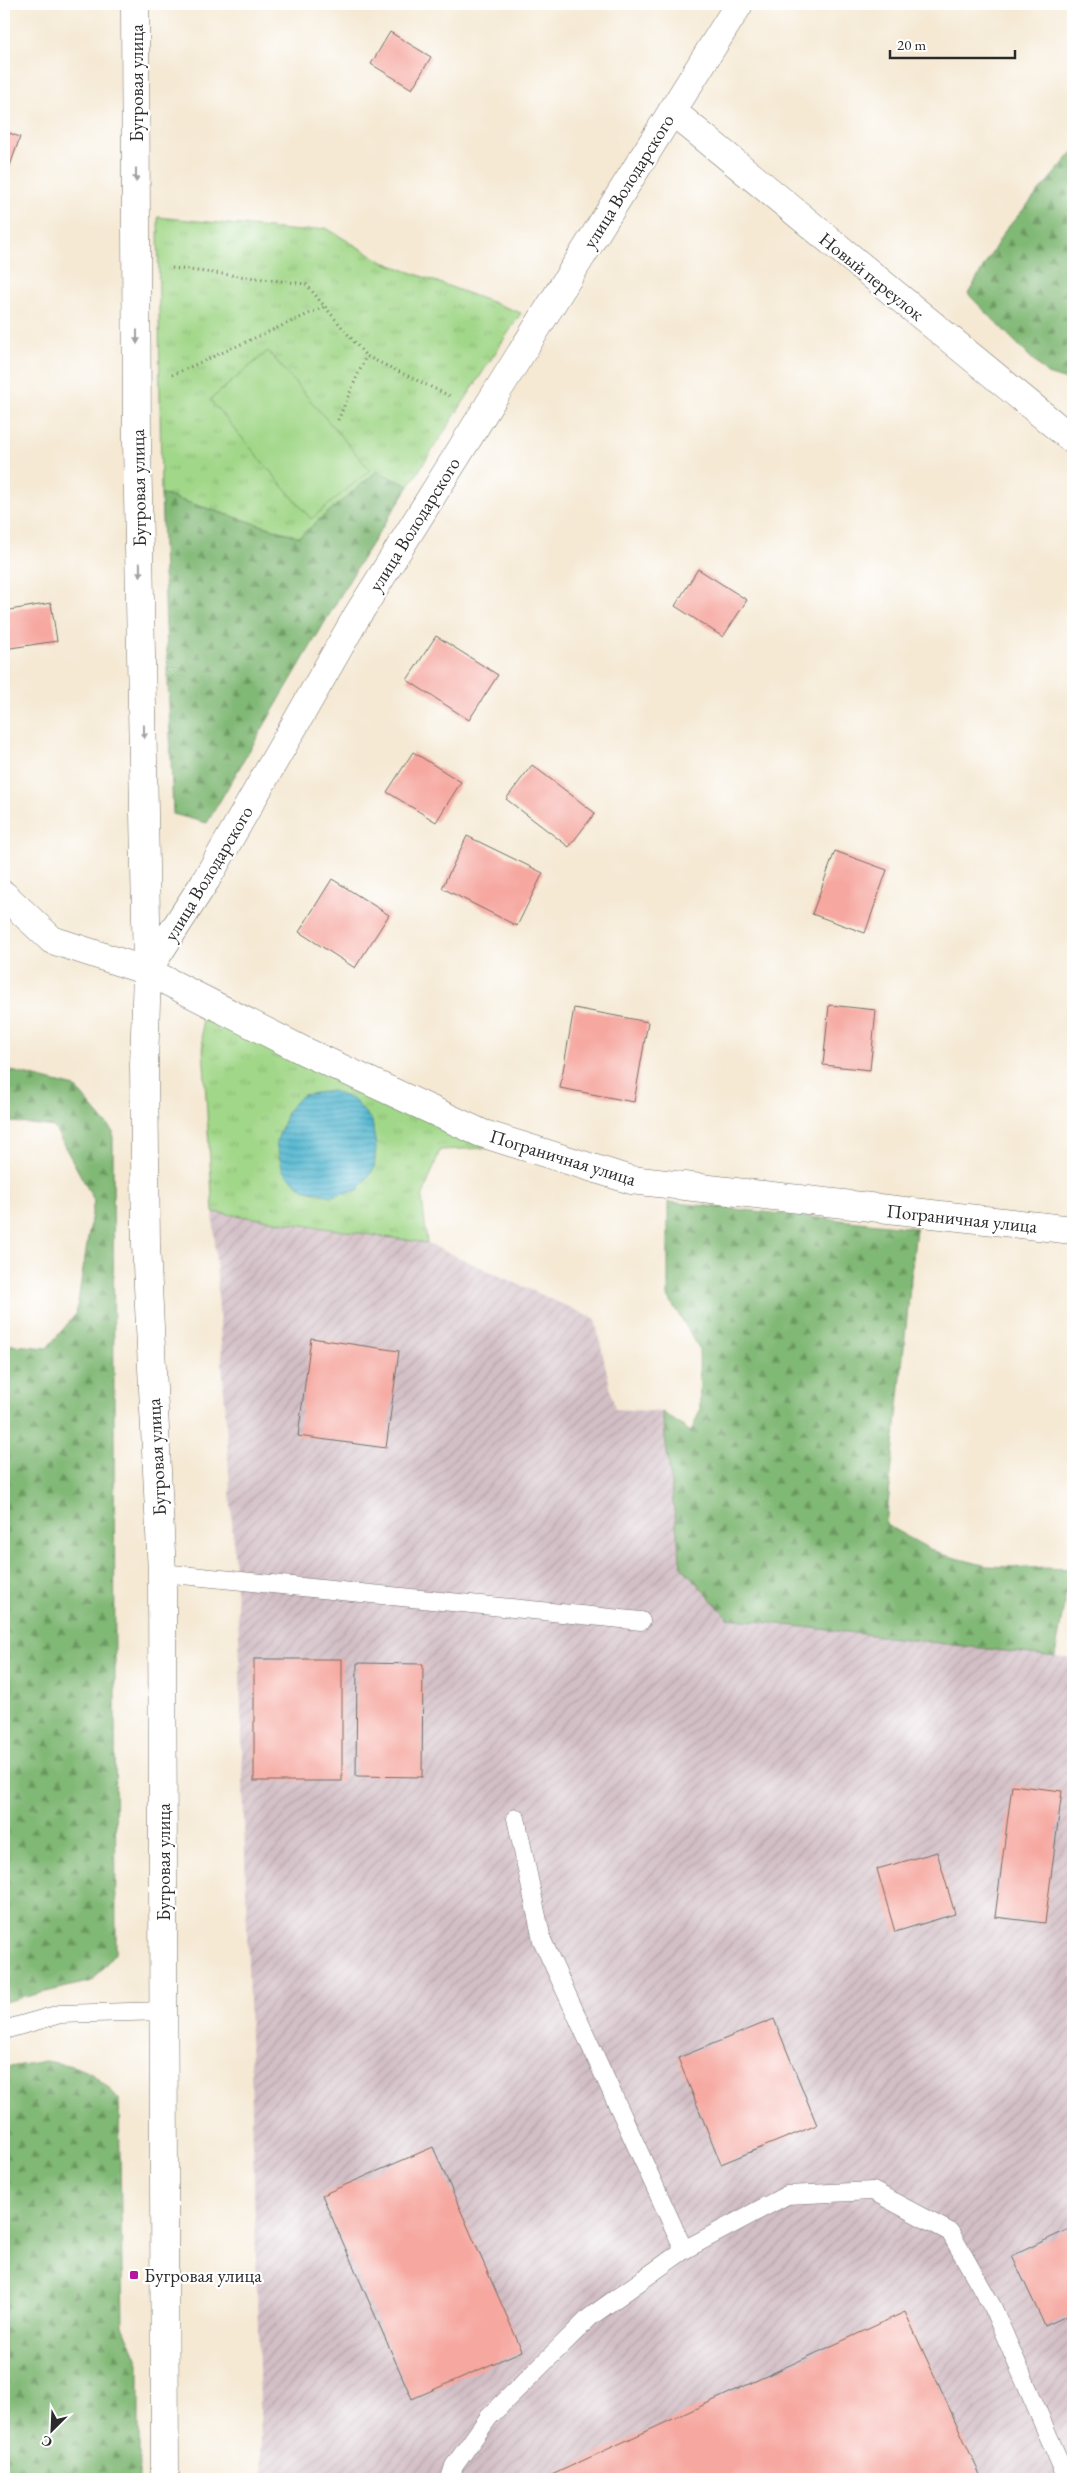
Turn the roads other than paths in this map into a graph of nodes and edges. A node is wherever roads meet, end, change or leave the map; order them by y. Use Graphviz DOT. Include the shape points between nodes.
graph roads {
  1 [pos="135,4"];
  2 [pos="739,4"];
  3 [pos="672,111"];
  4 [pos="1073,440"];
  5 [pos="4,895"];
  6 [pos="147,971"];
  7 [pos="1073,1230"];
  8 [pos="162,1574"];
  9 [pos="641,1621"];
  10 [pos="516,1818"];
  11 [pos="164,2011"];
  12 [pos="4,2030"];
  13 [pos="684,2250"];
  14 [pos="165,2479"];
  15 [pos="450,2479"];
  16 [pos="1067,2479"];
  1 -- 6 [label="street, Бугровая улица, one-way" via="137,377"];
  2 -- 3 [label="street, улица Володарского"];
  3 -- 4 [label="street, Новый переулок"];
  3 -- 6 [label="street, улица Володарского" via="357,616 206,880"];
  5 -- 6 [label="street, Пограничная улица" via="52,940"];
  6 -- 7 [label="street, Пограничная улица" via="304,1051 481,1133 631,1180"];
  6 -- 8 [label="street, Бугровая улица" via="144,1065 146,1245"];
  8 -- 9 [label="lane"];
  8 -- 11 [label="street, Бугровая улица"];
  10 -- 13 [label="lane" via="542,1940"];
  11 -- 12 [label="lane" via="60,2014"];
  11 -- 14 [label="street, Бугровая улица"];
  13 -- 15 [label="lane" via="590,2317 489,2417 454,2466"];
  13 -- 16 [label="lane" via="787,2195 873,2191 950,2232 993,2308"];
}
